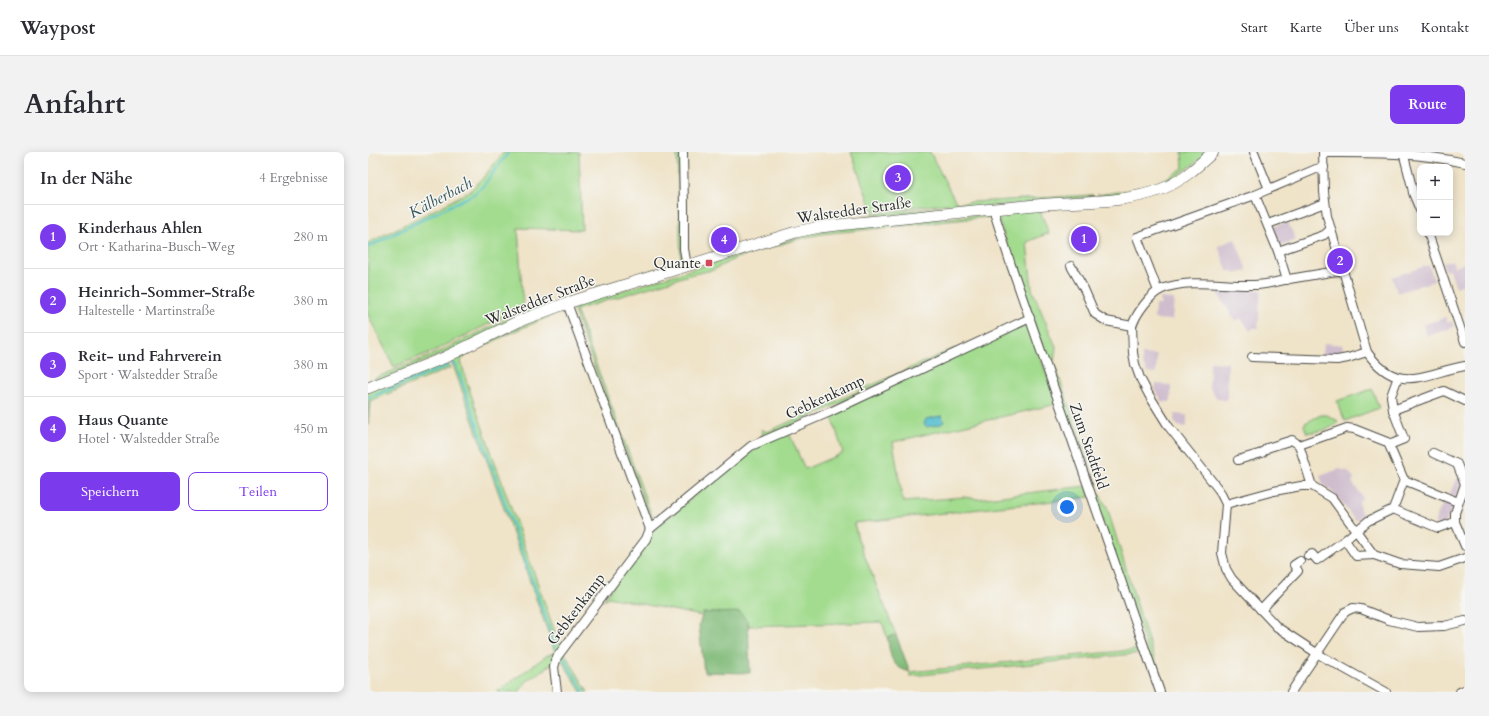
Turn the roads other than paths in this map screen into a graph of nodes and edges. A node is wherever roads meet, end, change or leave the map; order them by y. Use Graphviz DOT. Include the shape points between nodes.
graph roads {
  1 [pos="683,152"];
  2 [pos="1213,152"];
  3 [pos="1254,152"];
  4 [pos="1323,152"];
  5 [pos="1403,152"];
  6 [pos="1465,163"];
  7 [pos="1324,167"];
  8 [pos="1269,189"];
  9 [pos="1255,194"];
  10 [pos="1325,203"];
  11 [pos="1417,204"];
  12 [pos="993,209"];
  13 [pos="1268,224"];
  14 [pos="1331,229"];
  15 [pos="1429,236"];
  16 [pos="1278,251"];
  17 [pos="687,266"];
  18 [pos="1071,266"];
  19 [pos="1343,270"];
  20 [pos="1287,280"];
  21 [pos="1158,291"];
  22 [pos="567,303"];
  23 [pos="1030,318"];
  24 [pos="1132,326"];
  25 [pos="1465,342"];
  26 [pos="1367,352"];
  27 [pos="1252,357"];
  28 [pos="1465,366"];
  29 [pos="1398,377"];
  30 [pos="368,388"];
  31 [pos="1465,401"];
  32 [pos="1393,410"];
  33 [pos="1299,445"];
  34 [pos="1389,445"];
  35 [pos="1433,453"];
  36 [pos="1238,460"];
  37 [pos="1462,468"];
  38 [pos="1404,480"];
  39 [pos="1312,486"];
  40 [pos="1458,502"];
  41 [pos="1226,504"];
  42 [pos="1393,509"];
  43 [pos="1455,522"];
  44 [pos="650,529"];
  45 [pos="1356,531"];
  46 [pos="1345,540"];
  47 [pos="1465,546"];
  48 [pos="1374,555"];
  49 [pos="1308,556"];
  50 [pos="1465,558"];
  51 [pos="1300,561"];
  52 [pos="1261,610"];
  53 [pos="1465,621"];
  54 [pos="1318,654"];
  55 [pos="1465,690"];
  56 [pos="557,692"];
  57 [pos="1160,692"];
  58 [pos="1291,692"];
  59 [pos="1386,692"];
  60 [pos="1460,692"];
  1 -- 17 [label="street" via="684,249"];
  2 -- 12 [label="main road, Walstedder Straße" via="1183,178 1155,191 1102,200"];
  3 -- 8 [label="street"];
  4 -- 5 [label="street"];
  4 -- 7 [label="street"];
  5 -- 6 [label="street"];
  5 -- 11 [label="street" via="1412,193"];
  7 -- 8 [label="street"];
  7 -- 10 [label="street"];
  8 -- 9 [label="street"];
  9 -- 13 [label="street"];
  9 -- 21 [label="street" via="1138,237"];
  10 -- 13 [label="street"];
  10 -- 14 [label="street"];
  12 -- 17 [label="main road, Walstedder Straße" via="820,227"];
  12 -- 23 [label="street, Zum Stadtfeld"];
  13 -- 16 [label="street"];
  14 -- 16 [label="street"];
  14 -- 19 [label="street"];
  15 -- 25 [label="street"];
  16 -- 20 [label="street"];
  17 -- 22 [label="main road, Walstedder Straße"];
  18 -- 24 [label="street" via="1095,314 1106,321"];
  19 -- 20 [label="street"];
  19 -- 26 [label="street"];
  20 -- 21 [label="street" via="1274,284 1252,285 1178,284"];
  21 -- 24 [label="street" via="1142,307"];
  22 -- 30 [label="main road, Walstedder Straße" via="519,321 446,357"];
  22 -- 44 [label="street"];
  23 -- 44 [label="street, Gebkenkamp" via="830,412 751,446"];
  23 -- 57 [label="street, Zum Stadtfeld"];
  24 -- 41 [label="street" via="1133,353 1140,378 1169,427 1219,490"];
  26 -- 27 [label="street" via="1337,360"];
  26 -- 29 [label="street" via="1378,366"];
  28 -- 29 [label="street" via="1418,379"];
  29 -- 32 [label="street" via="1391,396"];
  31 -- 32 [label="street" via="1444,391"];
  32 -- 34 [label="street" via="1404,439"];
  33 -- 34 [label="street" via="1347,428 1387,442"];
  33 -- 36 [label="street" via="1292,440"];
  33 -- 39 [label="street"];
  34 -- 38 [label="street"];
  35 -- 37 [label="street"];
  37 -- 40 [label="street" via="1465,484"];
  38 -- 40 [label="street"];
  38 -- 42 [label="street"];
  39 -- 41 [label="street" via="1274,491"];
  39 -- 45 [label="street" via="1332,498"];
  40 -- 43 [label="street"];
  41 -- 52 [label="street" via="1222,553 1226,569"];
  42 -- 43 [label="street" via="1438,528"];
  42 -- 45 [label="street" via="1368,521"];
  43 -- 47 [label="street"];
  44 -- 56 [label="street, Gebkenkamp" via="646,539 557,657 554,667"];
  45 -- 46 [label="street"];
  45 -- 48 [label="street"];
  46 -- 48 [label="street" via="1356,556"];
  46 -- 49 [label="street" via="1318,560 1312,554"];
  48 -- 50 [label="street" via="1400,564 1439,567"];
  51 -- 52 [label="street" via="1294,566 1298,571"];
  52 -- 54 [label="street" via="1277,627"];
  53 -- 54 [label="street" via="1444,626 1418,627 1353,608 1345,612"];
  54 -- 58 [label="street"];
  54 -- 59 [label="street"];
  55 -- 60 [label="street"];
}
